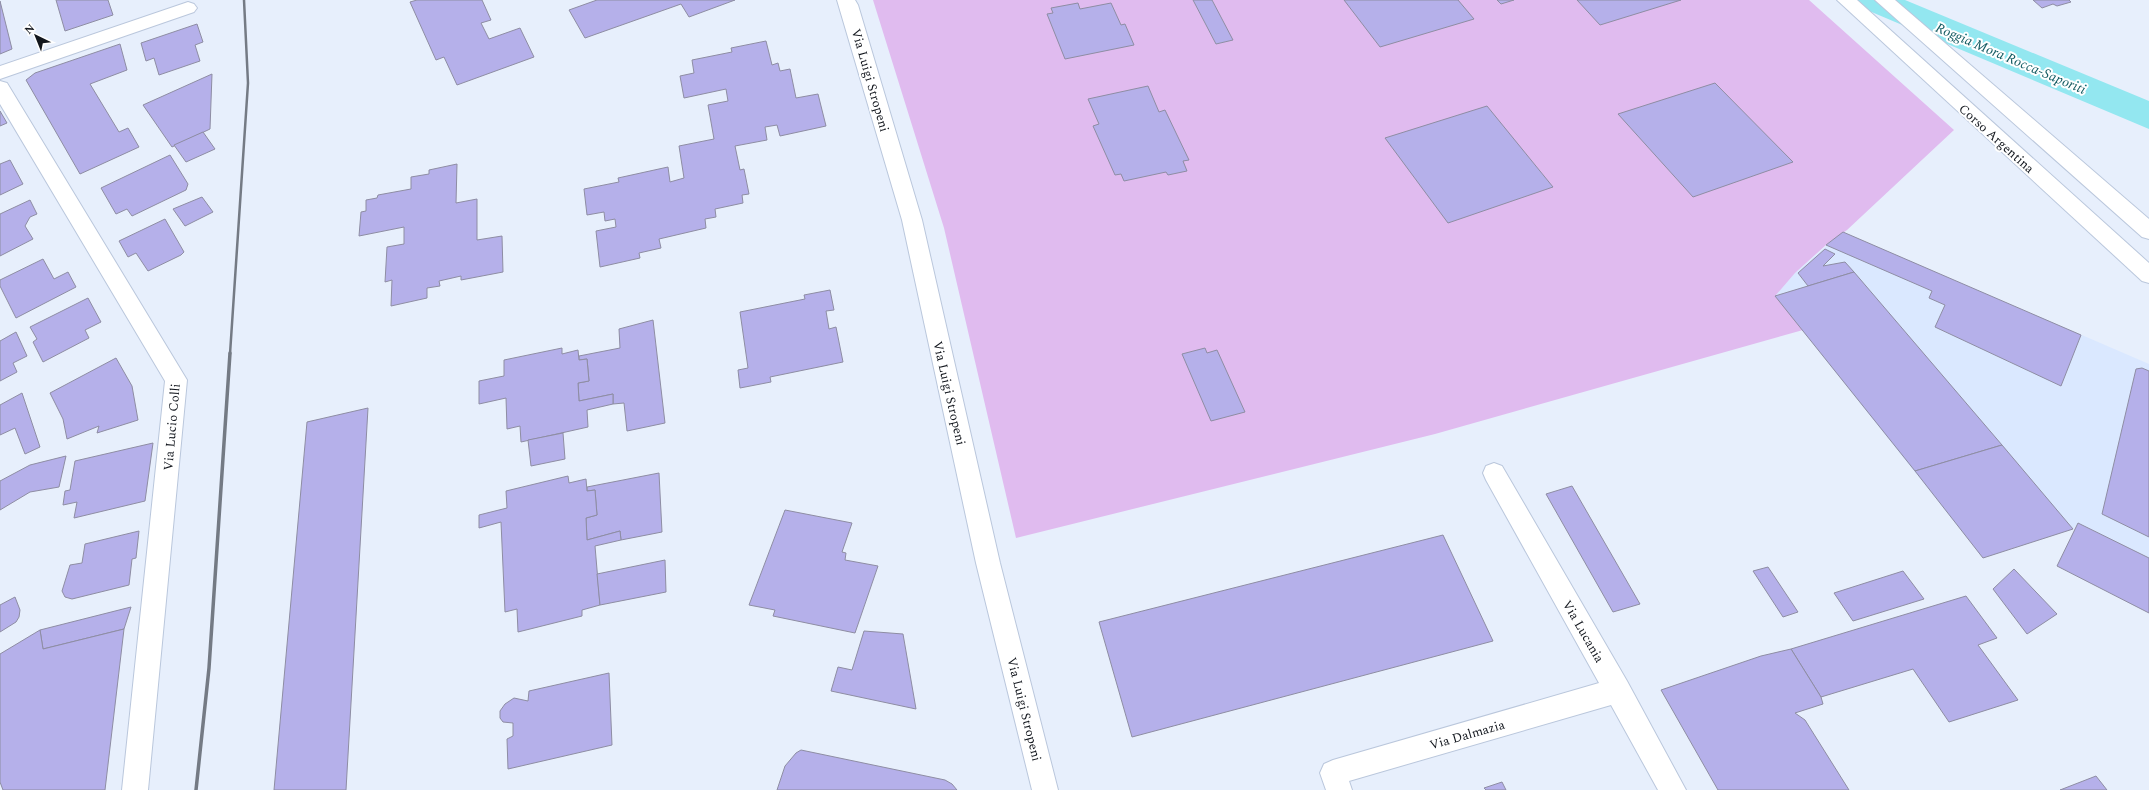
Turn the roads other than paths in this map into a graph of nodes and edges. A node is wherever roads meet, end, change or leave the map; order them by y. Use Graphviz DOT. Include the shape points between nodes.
graph roads {
  1 [pos="846,0"];
  2 [pos="1847,0"];
  3 [pos="1884,0"];
  4 [pos="188,8"];
  5 [pos="0,73"];
  6 [pos="0,88"];
  7 [pos="2149,231"];
  8 [pos="2149,275"];
  9 [pos="1494,473"];
  10 [pos="1618,690"];
  11 [pos="134,790"];
  12 [pos="1045,790"];
  13 [pos="1339,790"];
  14 [pos="1673,790"];
  1 -- 12 [label="street, Via Luigi Stropeni" via="912,220 988,563"];
  2 -- 8 [label="street, Corso Argentina"];
  3 -- 7 [label="street"];
  4 -- 5 [label="street"];
  6 -- 11 [label="street, Via Lucio Colli" via="176,380"];
  9 -- 10 [label="street, Via Lucania"];
  10 -- 13 [label="street, Via Dalmazia" via="1333,774"];
  10 -- 14 [label="street, Via Lucania"];
}
